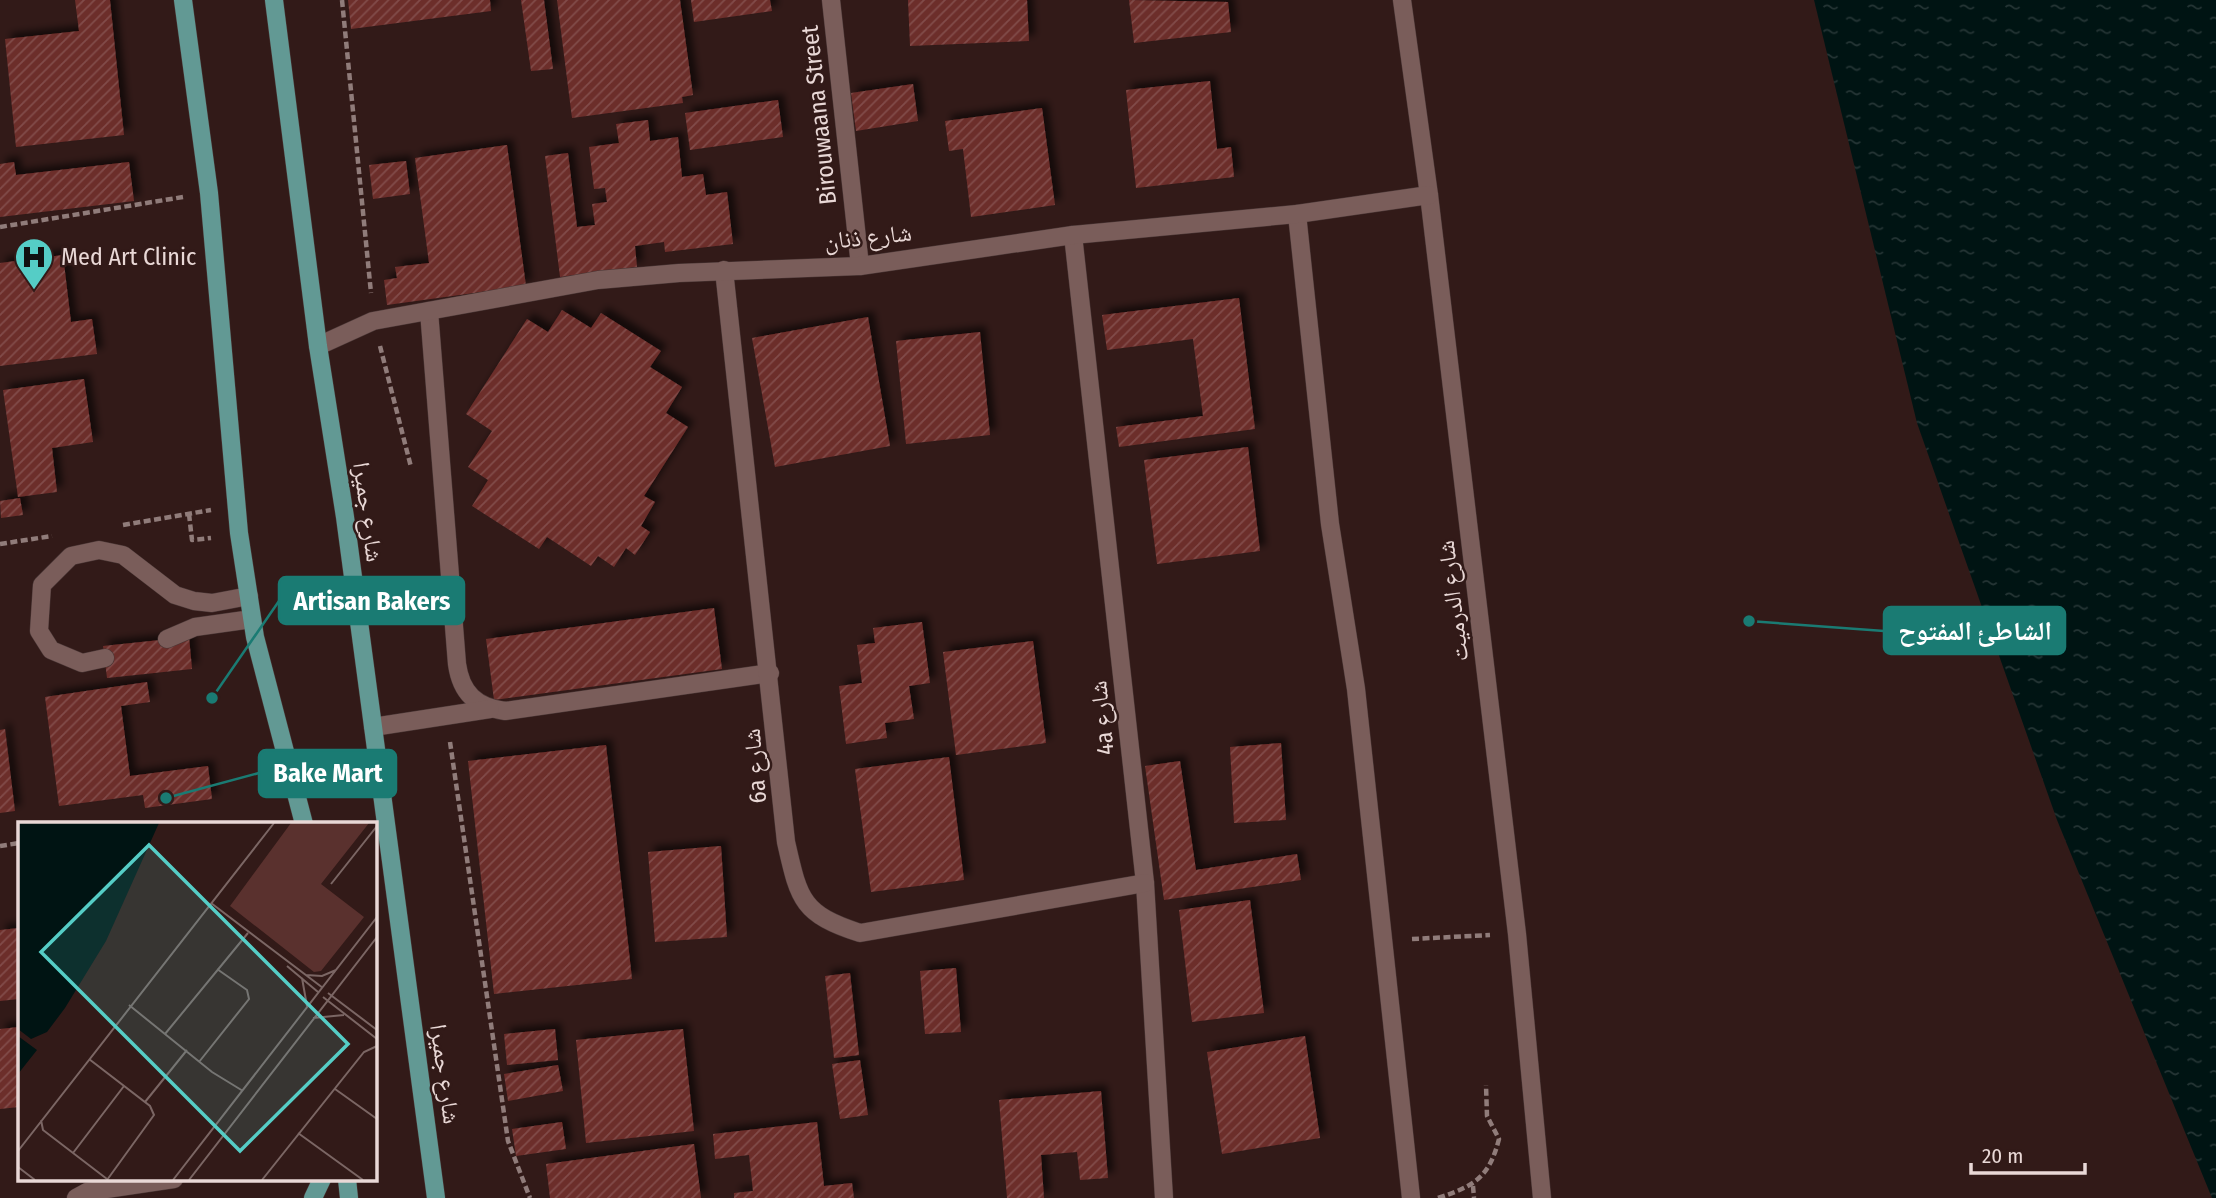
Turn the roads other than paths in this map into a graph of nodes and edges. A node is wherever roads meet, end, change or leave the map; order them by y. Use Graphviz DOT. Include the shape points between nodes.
graph roads {
  1 [pos="183,0"];
  2 [pos="274,0"];
  3 [pos="831,0"];
  4 [pos="1402,0"];
  5 [pos="1429,195"];
  6 [pos="1297,214"];
  7 [pos="1073,235"];
  8 [pos="860,266"];
  9 [pos="724,270"];
  10 [pos="429,311"];
  11 [pos="318,346"];
  12 [pos="248,596"];
  13 [pos="252,619"];
  14 [pos="167,639"];
  15 [pos="104,658"];
  16 [pos="770,673"];
  17 [pos="490,709"];
  18 [pos="373,727"];
  19 [pos="303,822"];
  20 [pos="1145,883"];
  21 [pos="167,1180"];
  22 [pos="322,1180"];
  23 [pos="347,1180"];
  24 [pos="435,1189"];
  25 [pos="76,1198"];
  26 [pos="313,1198"];
  27 [pos="349,1198"];
  28 [pos="450,1198"];
  29 [pos="1164,1198"];
  30 [pos="1411,1198"];
  31 [pos="1542,1198"];
  1 -- 12 [label="main road" via="209,193"];
  2 -- 11 [label="main road, شارع جميرا"];
  3 -- 8 [label="street, Birouwaana Street"];
  4 -- 5 [label="street, شارع الدرميت"];
  5 -- 6 [label="street, شارع ذنان"];
  5 -- 31 [label="street, شارع الدرميت" via="1517,934"];
  6 -- 7 [label="street, شارع ذنان"];
  6 -- 30 [label="street" via="1330,524 1356,690"];
  7 -- 8 [label="street, شارع ذنان"];
  7 -- 20 [label="street, 4a شارع"];
  8 -- 9 [label="street, شارع ذنان"];
  9 -- 10 [label="street, شارع ذنان" via="598,280"];
  9 -- 16 [label="street, 6a شارع"];
  10 -- 11 [label="street, شارع ذنان" via="373,321"];
  10 -- 17 [label="street" via="459,678 477,703"];
  11 -- 18 [label="main road, شارع جميرا"];
  12 -- 13 [label="main road"];
  12 -- 15 [label="street" via="212,603 194,601 176,595 123,555 99,550 71,556 42,585 39,631 51,650 82,663"];
  13 -- 14 [label="street" via="195,627"];
  13 -- 19 [label="main road"];
  16 -- 17 [label="street" via="505,711"];
  16 -- 20 [label="street, 6a شارع" via="786,842 793,870 800,896 834,925 860,933"];
  17 -- 18 [label="street"];
  18 -- 24 [label="main road, شارع جميرا"];
  20 -- 29 [label="street, 4a شارع"];
  21 -- 25 [label="street" via="87,1192"];
  22 -- 26 [label="main road"];
  23 -- 27 [label="main road"];
  24 -- 28 [label="main road"];
}
